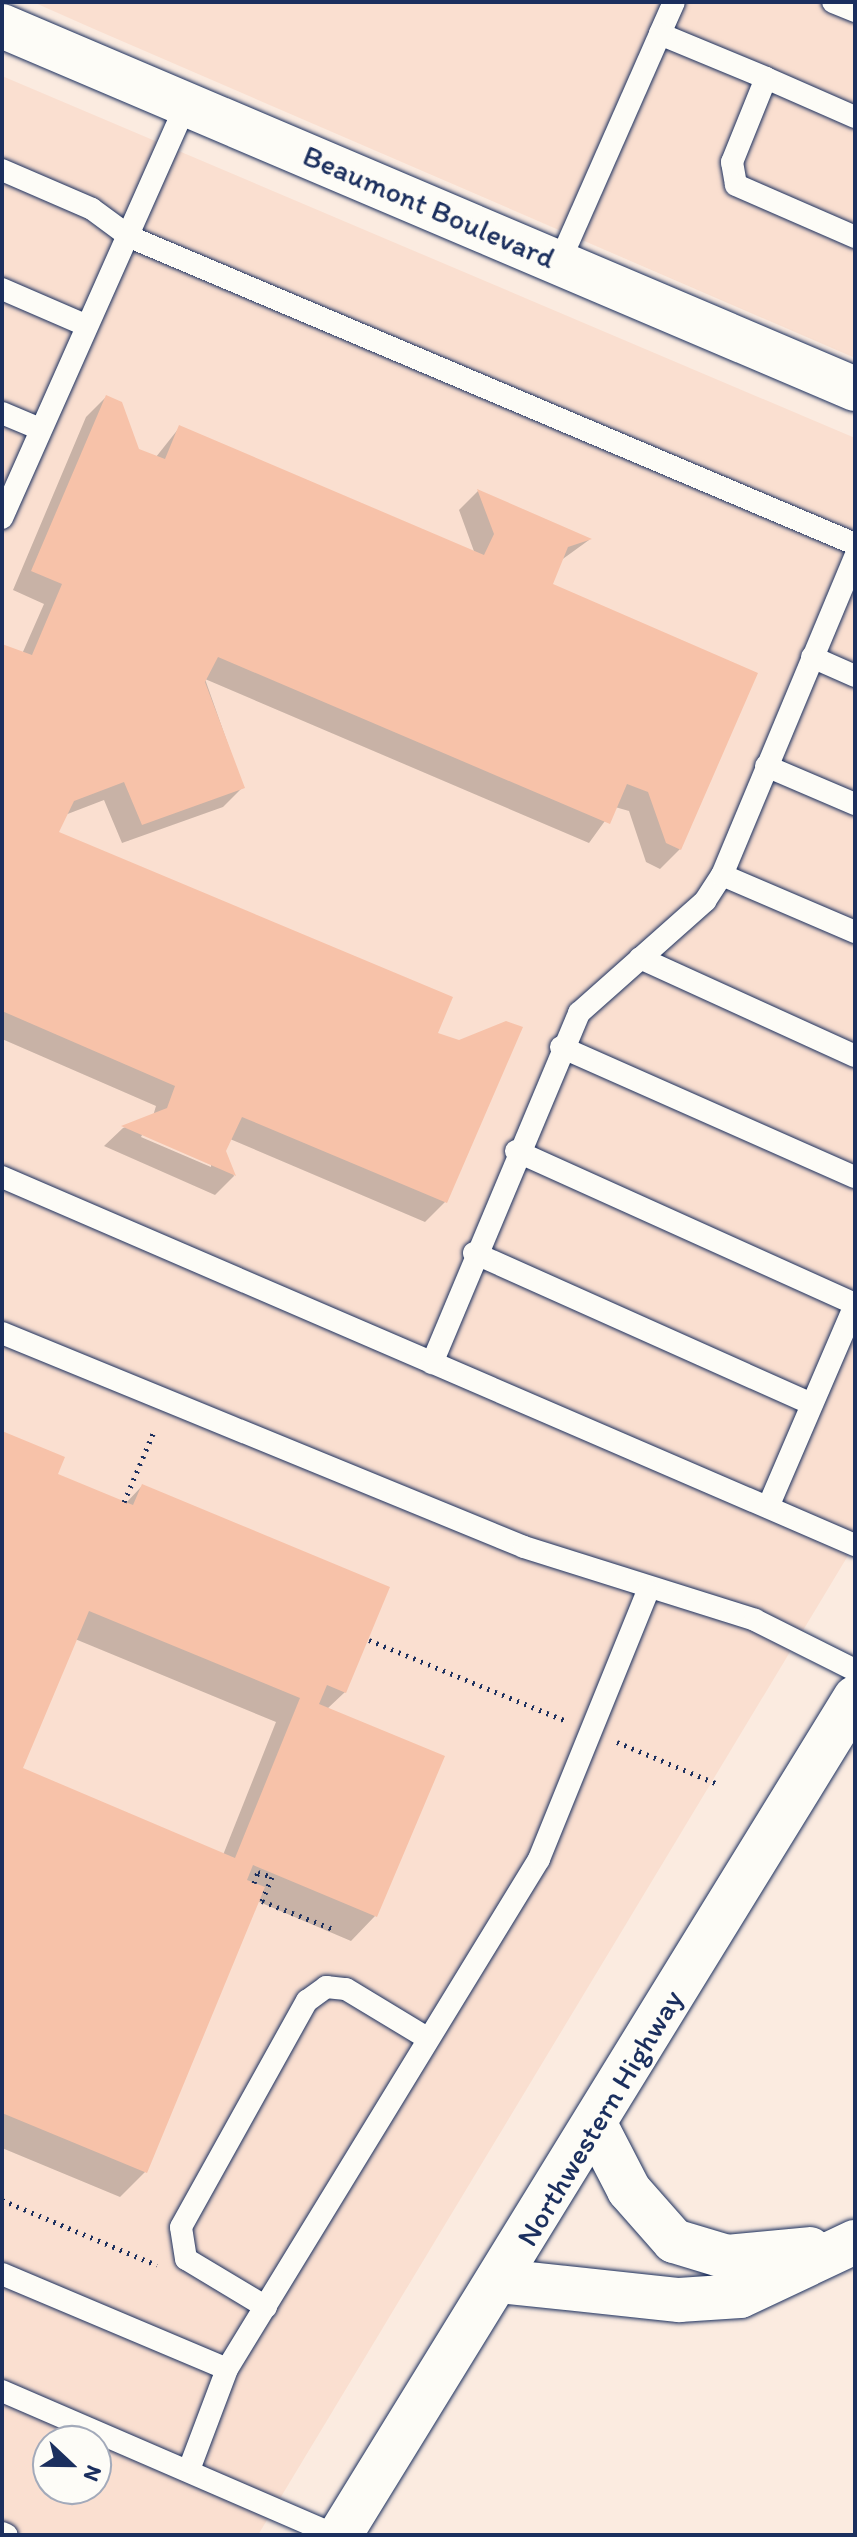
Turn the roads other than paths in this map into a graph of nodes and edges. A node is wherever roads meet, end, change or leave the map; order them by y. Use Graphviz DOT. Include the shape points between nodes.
graph roads {
  1 [pos="674,2"];
  2 [pos="833,2"];
  3 [pos="855,11"];
  4 [pos="2,26"];
  5 [pos="660,34"];
  6 [pos="766,78"];
  7 [pos="187,103"];
  8 [pos="855,117"];
  9 [pos="2,170"];
  10 [pos="130,237"];
  11 [pos="855,237"];
  12 [pos="559,263"];
  13 [pos="2,289"];
  14 [pos="85,325"];
  15 [pos="855,389"];
  16 [pos="2,413"];
  17 [pos="40,429"];
  18 [pos="2,518"];
  19 [pos="855,544"];
  20 [pos="855,557"];
  21 [pos="812,657"];
  22 [pos="855,676"];
  23 [pos="766,766"];
  24 [pos="855,804"];
  25 [pos="722,875"];
  26 [pos="855,932"];
  27 [pos="640,958"];
  28 [pos="561,1047"];
  29 [pos="855,1056"];
  30 [pos="516,1151"];
  31 [pos="2,1177"];
  32 [pos="855,1177"];
  33 [pos="474,1253"];
  34 [pos="855,1305"];
  35 [pos="2,1333"];
  36 [pos="432,1363"];
  37 [pos="812,1404"];
  38 [pos="768,1507"];
  39 [pos="855,1545"];
  40 [pos="648,1591"];
  41 [pos="855,1670"];
  42 [pos="855,1698"];
  43 [pos="427,2038"];
  44 [pos="596,2126"];
  45 [pos="855,2240"];
  46 [pos="2,2274"];
  47 [pos="500,2281"];
  48 [pos="266,2307"];
  49 [pos="227,2369"];
  50 [pos="2,2391"];
  51 [pos="190,2467"];
  52 [pos="337,2535"];
  1 -- 5 [label="lane"];
  2 -- 3 [label="lane"];
  4 -- 7 [label="main road, Beaumont Boulevard"];
  5 -- 6 [label="lane"];
  5 -- 12 [label="lane"];
  6 -- 8 [label="lane"];
  6 -- 11 [label="lane" via="732,162 736,185"];
  7 -- 10 [label="lane"];
  7 -- 12 [label="main road, Beaumont Boulevard"];
  9 -- 10 [label="lane" via="92,209"];
  10 -- 14 [label="lane"];
  10 -- 19 [label="lane"];
  12 -- 15 [label="main road, Beaumont Boulevard"];
  13 -- 14 [label="lane"];
  14 -- 17 [label="lane"];
  16 -- 17 [label="lane"];
  17 -- 18 [label="lane"];
  20 -- 21 [label="lane"];
  21 -- 22 [label="lane"];
  21 -- 23 [label="lane"];
  23 -- 24 [label="lane"];
  23 -- 25 [label="lane"];
  25 -- 26 [label="lane"];
  25 -- 27 [label="lane" via="705,901"];
  27 -- 28 [label="lane" via="579,1013"];
  27 -- 29 [label="lane"];
  28 -- 30 [label="lane"];
  28 -- 32 [label="lane"];
  30 -- 33 [label="lane"];
  30 -- 34 [label="lane"];
  31 -- 36 [label="lane"];
  33 -- 36 [label="lane"];
  33 -- 37 [label="lane"];
  34 -- 37 [label="lane"];
  35 -- 40 [label="lane"];
  36 -- 38 [label="lane"];
  37 -- 38 [label="lane"];
  38 -- 39 [label="lane"];
  40 -- 41 [label="lane" via="755,1620"];
  40 -- 43 [label="lane" via="595,1733 539,1859"];
  42 -- 44 [label="main road, Northwestern Highway"];
  43 -- 48 [label="lane"];
  43 -- 48 [label="lane" via="346,1989 326,1987 307,2001 181,2227 186,2259"];
  44 -- 45 [label="main road" via="629,2190 674,2241 727,2257 783,2255"];
  44 -- 47 [label="main road, Northwestern Highway"];
  45 -- 47 [label="main road" via="740,2296 679,2300"];
  46 -- 49 [label="lane"];
  47 -- 52 [label="main road, Northwestern Highway"];
  48 -- 49 [label="lane"];
  49 -- 51 [label="lane"];
  50 -- 51 [label="lane"];
  51 -- 52 [label="lane"];
}
